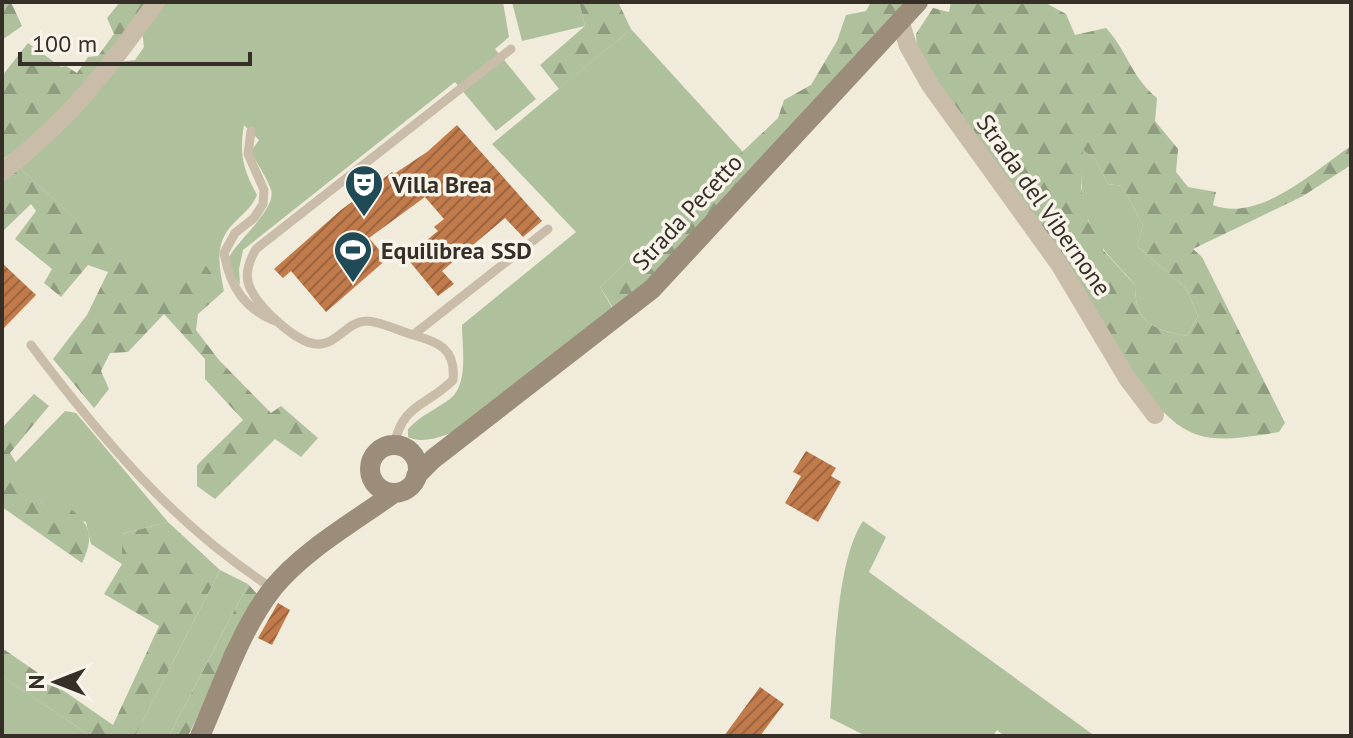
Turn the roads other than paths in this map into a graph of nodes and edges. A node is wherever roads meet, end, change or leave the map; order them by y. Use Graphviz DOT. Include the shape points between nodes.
graph roads {
  1 [pos="156,2"];
  2 [pos="918,2"];
  3 [pos="900,20"];
  4 [pos="511,49"];
  5 [pos="251,131"];
  6 [pos="2,172"];
  7 [pos="548,229"];
  8 [pos="281,324"];
  9 [pos="413,335"];
  10 [pos="31,345"];
  11 [pos="1155,415"];
  12 [pos="471,433"];
  13 [pos="400,447"];
  14 [pos="416,476"];
  15 [pos="371,477"];
  16 [pos="394,493"];
  17 [pos="342,531"];
  18 [pos="273,588"];
  19 [pos="200,736"];
  1 -- 6 [label="street" via="102,79 50,135"];
  2 -- 3 [label="main road, Strada Pecetto"];
  3 -- 11 [label="street, Strada del Vibernone" via="930,85 1059,264"];
  3 -- 12 [label="main road, Strada Pecetto" via="652,289"];
  4 -- 8 [label="lane" via="256,249 247,276 251,290"];
  5 -- 8 [label="lane" via="248,154 264,190 263,204 224,253 227,273 257,314"];
  7 -- 9 [label="lane"];
  8 -- 9 [label="lane" via="305,342 320,344 368,321"];
  9 -- 13 [label="lane" via="440,343 451,354 453,380 402,419"];
  10 -- 18 [label="lane" via="79,409 170,511"];
  12 -- 13 [label="main road, Strada Pecetto"];
  12 -- 14 [label="main road, Strada Pecetto"];
  13 -- 14 [label="main road" via="416,461"];
  13 -- 15 [label="main road, Strada Pecetto" via="374,455"];
  14 -- 16 [label="main road, Strada Pecetto" via="408,488"];
  15 -- 16 [label="main road"];
  15 -- 17 [label="main road, Strada Pecetto" via="366,497"];
  16 -- 17 [label="main road, Strada Pecetto"];
  17 -- 18 [label="main road, Strada Pecetto"];
  18 -- 19 [label="main road, Strada Pecetto" via="245,635"];
}
